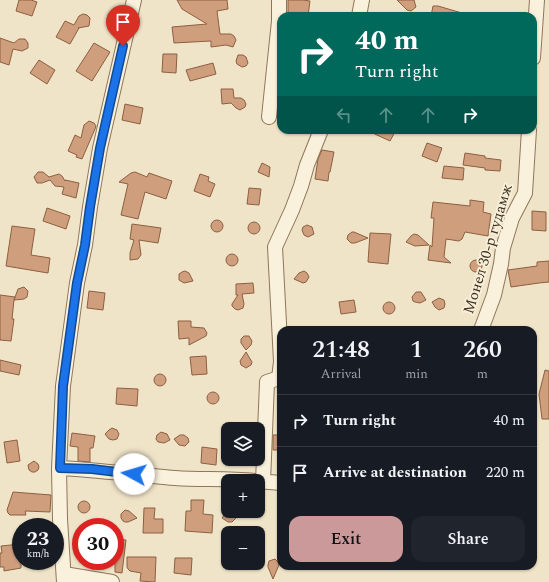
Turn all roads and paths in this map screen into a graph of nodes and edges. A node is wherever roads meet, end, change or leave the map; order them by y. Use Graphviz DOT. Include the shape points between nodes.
graph roads {
  1 [pos="134,0"];
  2 [pos="279,0"];
  3 [pos="362,0"];
  4 [pos="537,0"];
  5 [pos="278,12"];
  6 [pos="359,12"];
  7 [pos="536,12"];
  8 [pos="277,32"];
  9 [pos="269,117"];
  10 [pos="319,134"];
  11 [pos="529,134"];
  12 [pos="279,326"];
  13 [pos="482,326"];
  14 [pos="277,379"];
  15 [pos="60,468"];
  16 [pos="255,474"];
  17 [pos="221,480"];
  18 [pos="265,482"];
  19 [pos="277,483"];
  20 [pos="64,578"];
  21 [pos="112,582"];
  1 -- 15 [label="street" via="100,148 77,283 63,386"];
  2 -- 5 [label="street"];
  3 -- 6 [label="street"];
  4 -- 7 [label="street"];
  8 -- 9 [label="street"];
  10 -- 12 [label="street" via="292,210 275,247"];
  11 -- 13 [label="street, Монел 30-р гудамж" via="525,193 512,218 494,295"];
  14 -- 16 [label="street" via="267,382"];
  15 -- 17 [label="street"];
  15 -- 20 [label="street"];
  18 -- 19 [label="street"];
  20 -- 21 [label="street"];
}
